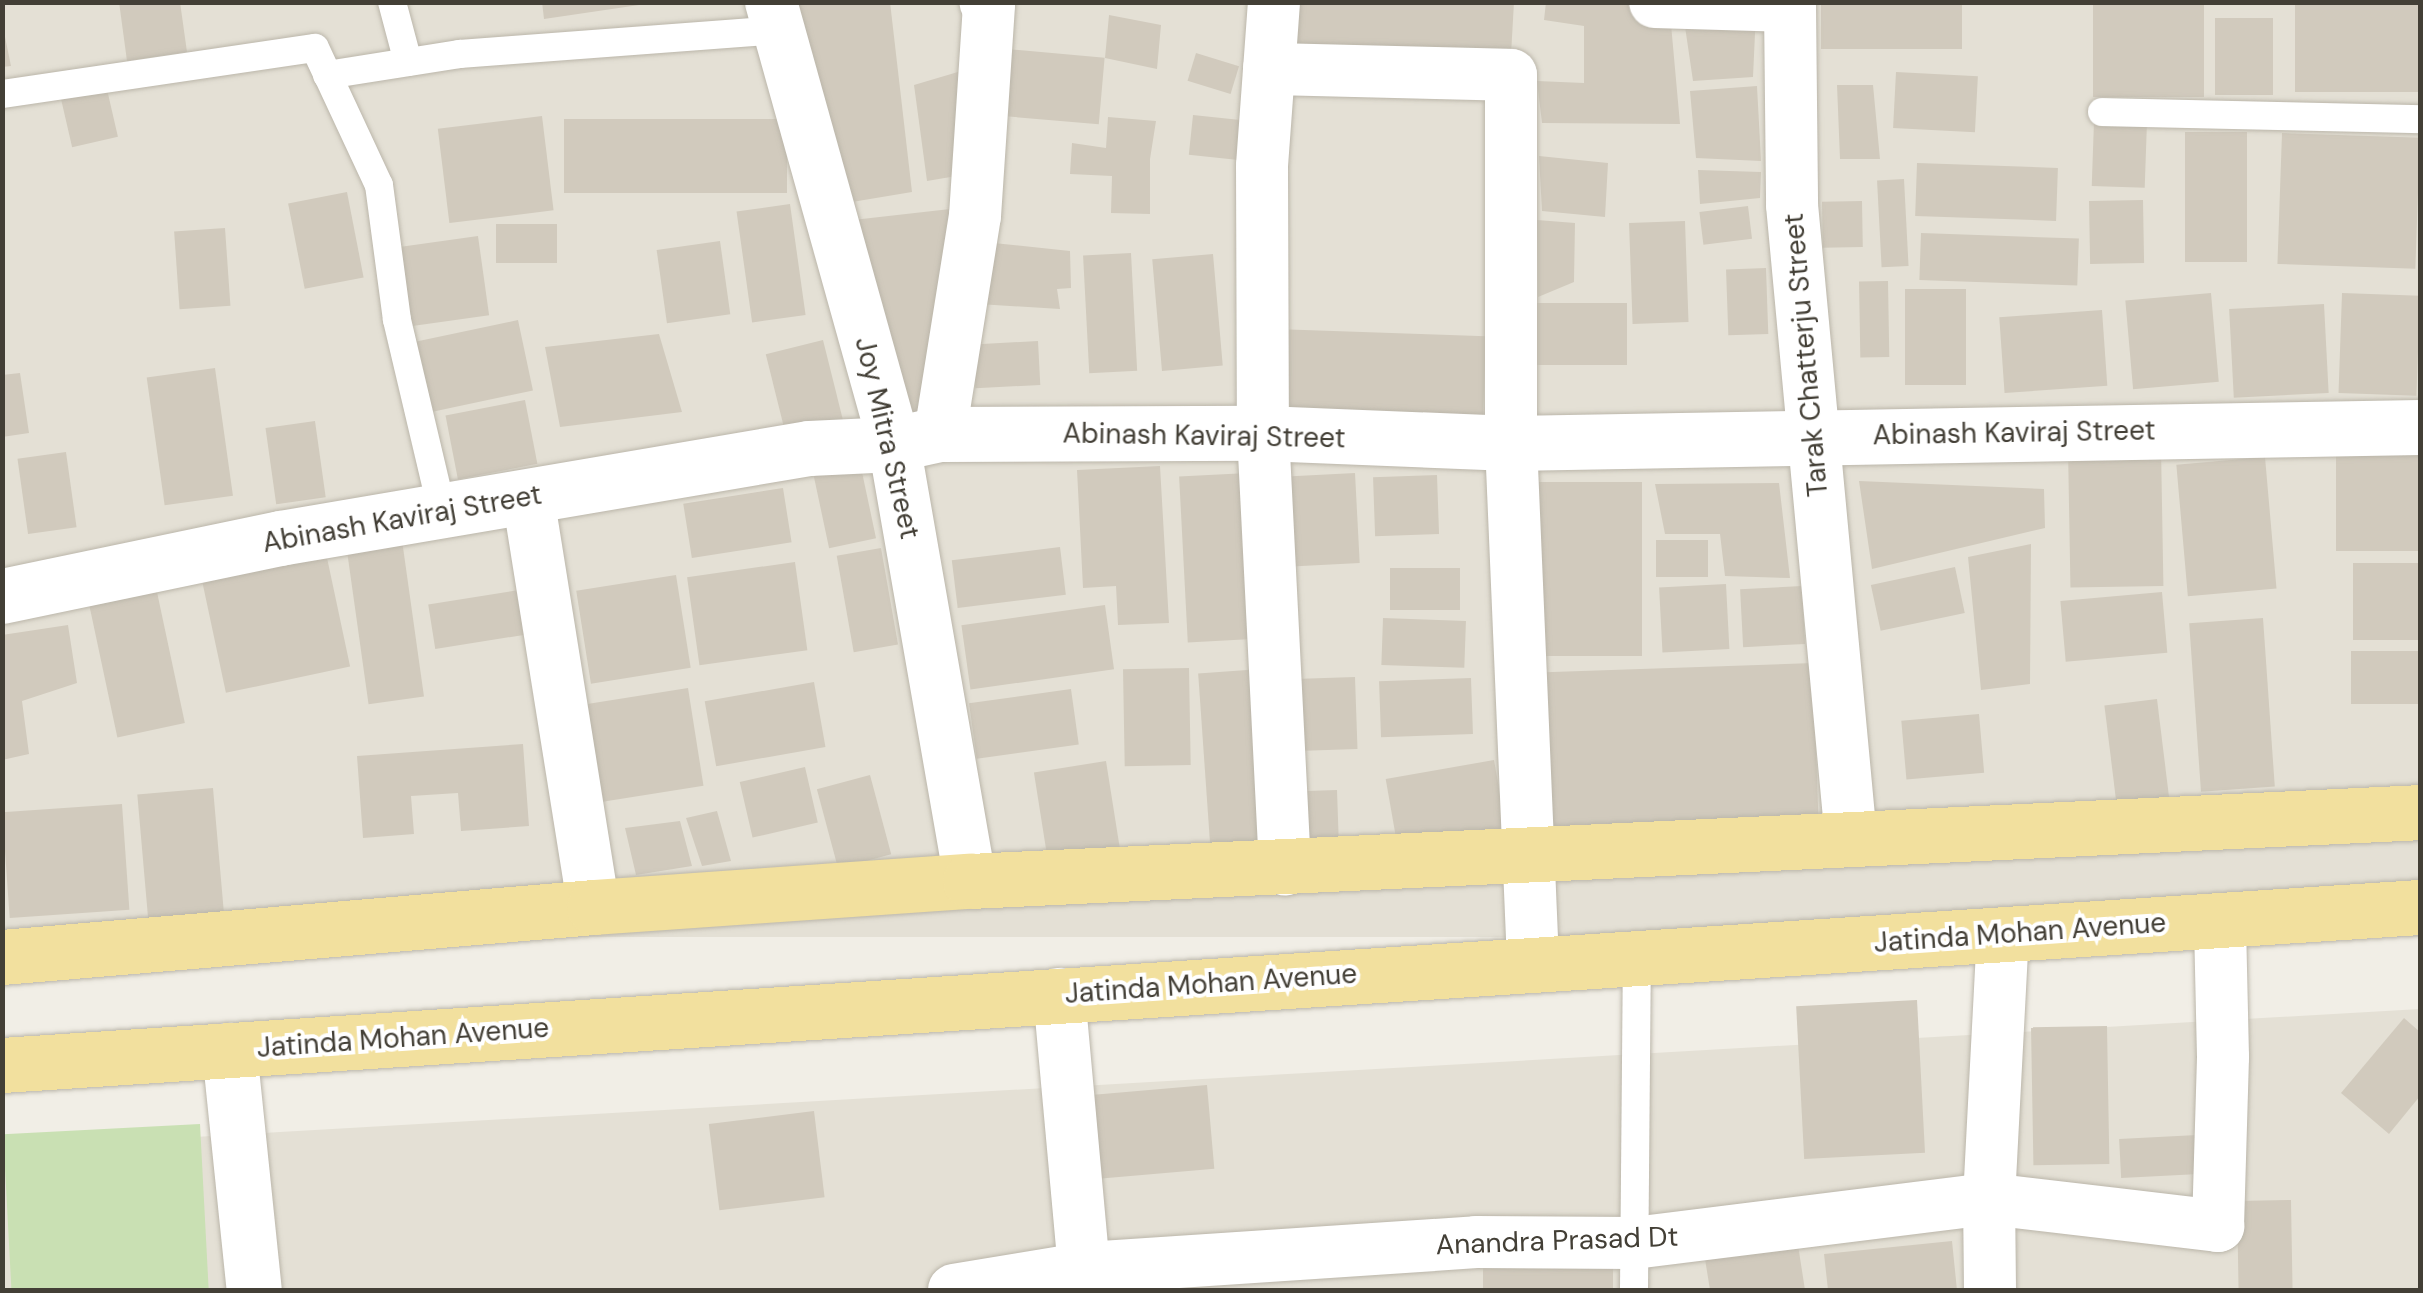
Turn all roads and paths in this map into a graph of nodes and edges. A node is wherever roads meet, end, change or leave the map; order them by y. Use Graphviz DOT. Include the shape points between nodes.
graph roads {
  1 [pos="392,2"];
  2 [pos="985,2"];
  3 [pos="1274,2"];
  4 [pos="1655,2"];
  5 [pos="775,16"];
  6 [pos="408,62"];
  7 [pos="1269,69"];
  8 [pos="327,75"];
  9 [pos="2,94"];
  10 [pos="2102,112"];
  11 [pos="2420,119"];
  12 [pos="2420,427"];
  13 [pos="1264,434"];
  14 [pos="1814,435"];
  15 [pos="917,439"];
  16 [pos="1511,444"];
  17 [pos="528,498"];
  18 [pos="442,510"];
  19 [pos="2,596"];
  20 [pos="2420,812"];
  21 [pos="1850,838"];
  22 [pos="1526,856"];
  23 [pos="1284,869"];
  24 [pos="970,881"];
  25 [pos="594,907"];
  26 [pos="2420,907"];
  27 [pos="2220,920"];
  28 [pos="2003,936"];
  29 [pos="1636,956"];
  30 [pos="2,957"];
  31 [pos="1533,962"];
  32 [pos="1059,994"];
  33 [pos="229,1050"];
  34 [pos="2,1065"];
  35 [pos="1989,1199"];
  36 [pos="1634,1267"];
  37 [pos="1086,1279"];
  38 [pos="254,1290"];
  39 [pos="954,1290"];
  40 [pos="1990,1290"];
  1 -- 6 [label="lane"];
  2 -- 15 [label="street" via="974,216"];
  3 -- 7 [label="street"];
  4 -- 14 [label="street, Tarak Chatterju Street" via="1790,6 1792,206"];
  5 -- 6 [label="lane"];
  5 -- 15 [label="street, Joy Mitra Street"];
  6 -- 8 [label="lane"];
  7 -- 13 [label="street" via="1262,166"];
  7 -- 16 [label="street" via="1510,75"];
  8 -- 9 [label="lane" via="314,48"];
  8 -- 18 [label="lane" via="379,186 397,320"];
  10 -- 11 [label="lane"];
  12 -- 14 [label="street, Abinash Kaviraj Street"];
  13 -- 15 [label="street, Abinash Kaviraj Street"];
  13 -- 16 [label="street, Abinash Kaviraj Street"];
  13 -- 23 [label="street"];
  14 -- 16 [label="street, Abinash Kaviraj Street"];
  14 -- 21 [label="street, Tarak Chatterju Street"];
  15 -- 17 [label="street, Abinash Kaviraj Street" via="809,448"];
  15 -- 24 [label="street, Joy Mitra Street"];
  16 -- 22 [label="street"];
  17 -- 18 [label="street, Abinash Kaviraj Street"];
  17 -- 25 [label="street"];
  18 -- 19 [label="street, Abinash Kaviraj Street"];
  20 -- 21 [label="main road"];
  21 -- 22 [label="main road"];
  22 -- 23 [label="main road"];
  22 -- 31 [label="street"];
  23 -- 24 [label="main road"];
  24 -- 25 [label="main road"];
  25 -- 30 [label="main road"];
  26 -- 27 [label="main road, Jatinda Mohan Avenue"];
  27 -- 28 [label="main road, Jatinda Mohan Avenue"];
  27 -- 35 [label="street, Anandra Prasad Dt" via="2218,1226"];
  28 -- 29 [label="main road, Jatinda Mohan Avenue"];
  28 -- 35 [label="street"];
  29 -- 31 [label="main road, Jatinda Mohan Avenue"];
  29 -- 36 [label="lane"];
  31 -- 32 [label="main road, Jatinda Mohan Avenue"];
  32 -- 33 [label="main road, Jatinda Mohan Avenue"];
  32 -- 37 [label="street"];
  33 -- 34 [label="main road, Jatinda Mohan Avenue"];
  33 -- 38 [label="street"];
  35 -- 36 [label="street, Anandra Prasad Dt"];
  35 -- 40 [label="street"];
  36 -- 37 [label="street, Anandra Prasad Dt" via="1476,1242"];
  37 -- 39 [label="street, Anandra Prasad Dt"];
}
